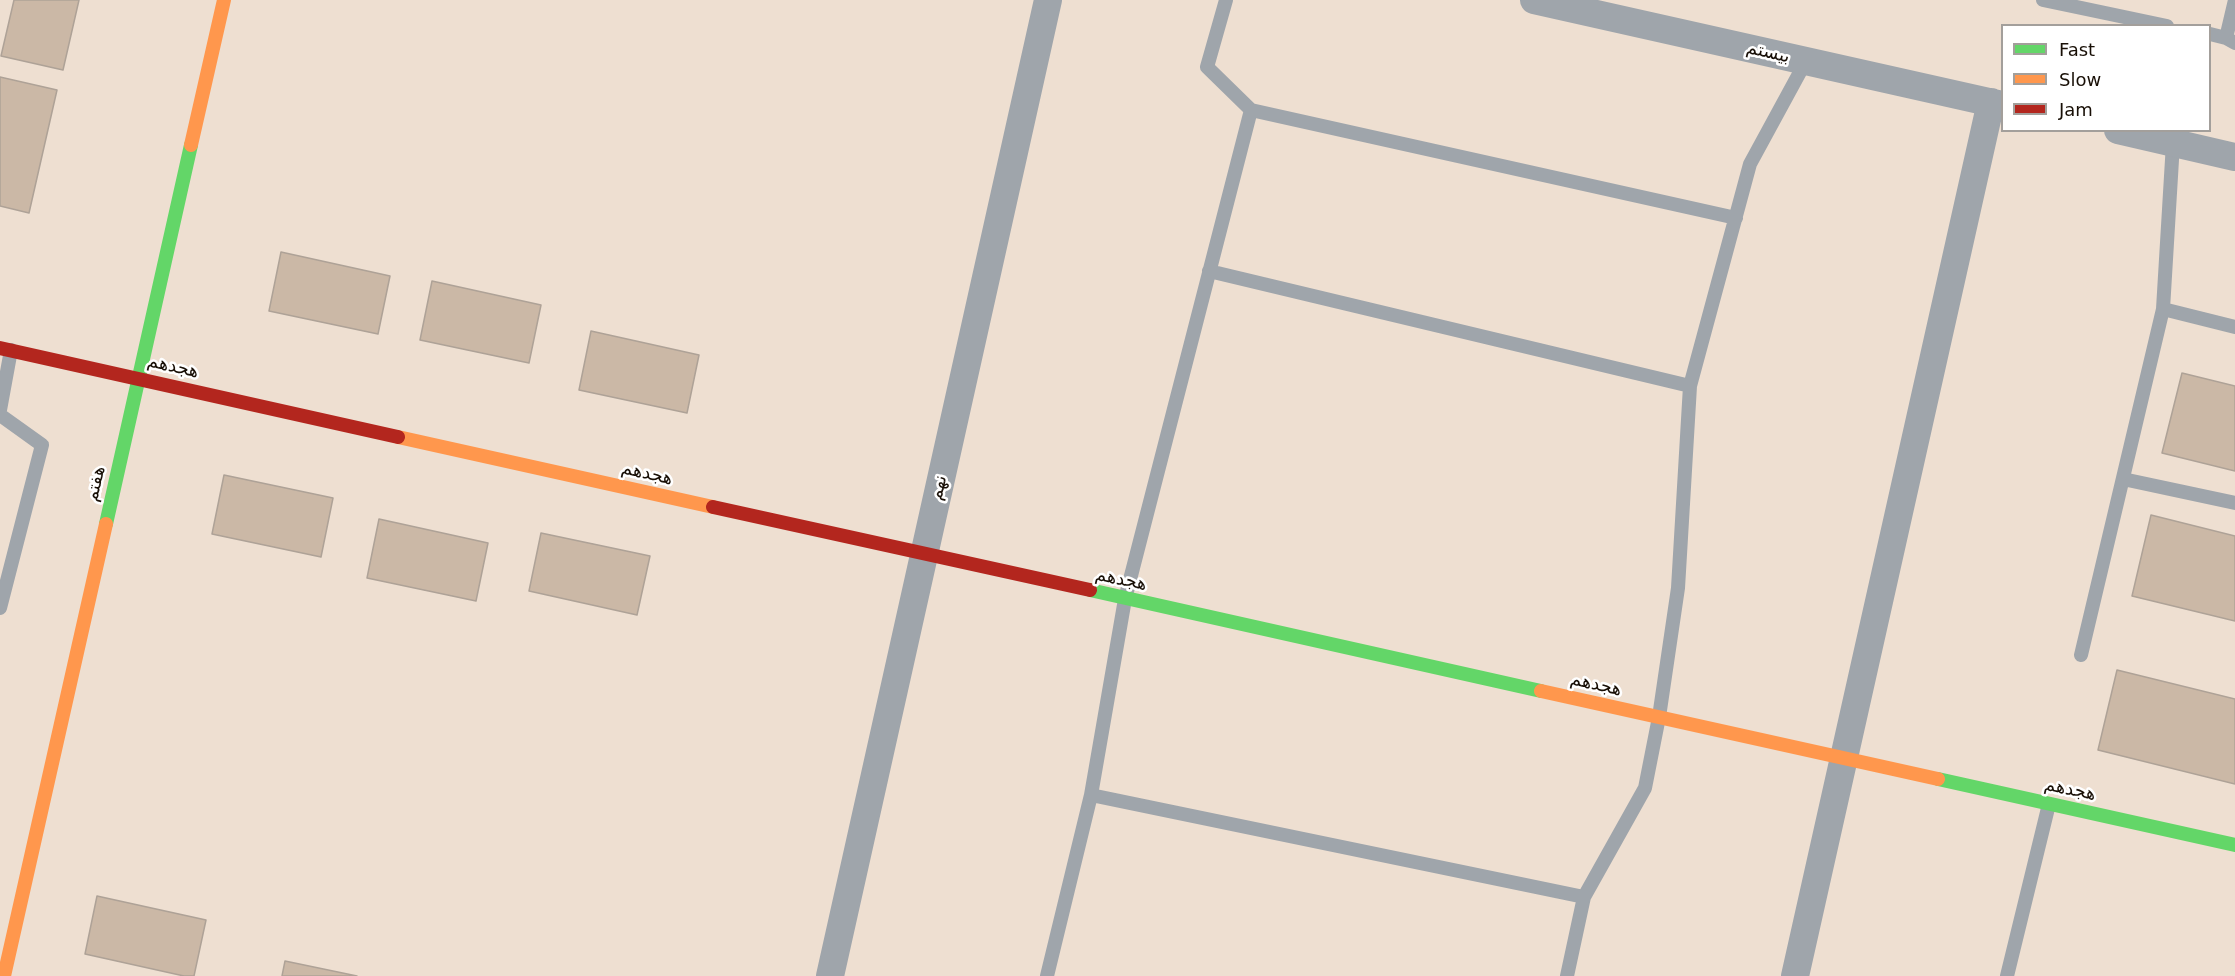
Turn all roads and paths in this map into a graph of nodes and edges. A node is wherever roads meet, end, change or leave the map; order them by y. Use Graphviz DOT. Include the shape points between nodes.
graph roads {
  1 [pos="224,0"];
  2 [pos="1048,0"];
  3 [pos="1226,0"];
  4 [pos="2043,0"];
  5 [pos="2235,0"];
  6 [pos="1546,1"];
  7 [pos="2157,24"];
  8 [pos="2211,34"];
  9 [pos="2230,40"];
  10 [pos="1806,61"];
  11 [pos="1997,103"];
  12 [pos="1251,110"];
  13 [pos="2126,132"];
  14 [pos="2173,143"];
  15 [pos="2235,157"];
  16 [pos="1736,218"];
  17 [pos="1209,271"];
  18 [pos="2163,309"];
  19 [pos="2235,327"];
  20 [pos="5,349"];
  21 [pos="138,378"];
  22 [pos="1690,386"];
  23 [pos="0,413"];
  24 [pos="2123,479"];
  25 [pos="2235,503"];
  26 [pos="924,555"];
  27 [pos="1125,599"];
  28 [pos="0,608"];
  29 [pos="2081,655"];
  30 [pos="1659,717"];
  31 [pos="1844,759"];
  32 [pos="1091,795"];
  33 [pos="2049,804"];
  34 [pos="2235,845"];
  35 [pos="1584,897"];
  36 [pos="3,976"];
  37 [pos="830,976"];
  38 [pos="1047,976"];
  39 [pos="1567,976"];
  40 [pos="1795,976"];
  41 [pos="2007,976"];
  1 -- 21 [label="street, هفتم"];
  2 -- 26 [label="street, نهم"];
  3 -- 12 [label="lane" via="1207,68"];
  4 -- 7 [label="lane"];
  5 -- 9 [label="lane"];
  6 -- 10 [label="street, بیستم"];
  8 -- 9 [label="lane"];
  10 -- 11 [label="street, بیستم"];
  10 -- 16 [label="lane" via="1750,164"];
  11 -- 31 [label="street"];
  12 -- 16 [label="lane"];
  12 -- 17 [label="lane"];
  13 -- 14 [label="street"];
  14 -- 15 [label="street"];
  14 -- 18 [label="lane"];
  16 -- 22 [label="lane"];
  17 -- 22 [label="lane"];
  17 -- 27 [label="lane"];
  18 -- 19 [label="lane"];
  18 -- 24 [label="lane"];
  20 -- 21 [label="street, هجدهم"];
  20 -- 23 [label="lane"];
  21 -- 26 [label="street, هجدهم"];
  21 -- 36 [label="street, هفتم"];
  22 -- 30 [label="lane" via="1678,588"];
  23 -- 28 [label="lane" via="42,446"];
  24 -- 25 [label="lane"];
  24 -- 29 [label="lane"];
  26 -- 27 [label="street, هجدهم"];
  26 -- 37 [label="street, نهم"];
  27 -- 30 [label="street, هجدهم"];
  27 -- 32 [label="lane"];
  30 -- 31 [label="street, هجدهم"];
  30 -- 35 [label="lane" via="1645,788"];
  31 -- 33 [label="street, هجدهم"];
  31 -- 40 [label="street"];
  32 -- 35 [label="lane"];
  32 -- 38 [label="lane"];
  33 -- 34 [label="street, هجدهم"];
  33 -- 41 [label="lane"];
  35 -- 39 [label="lane"];
}
